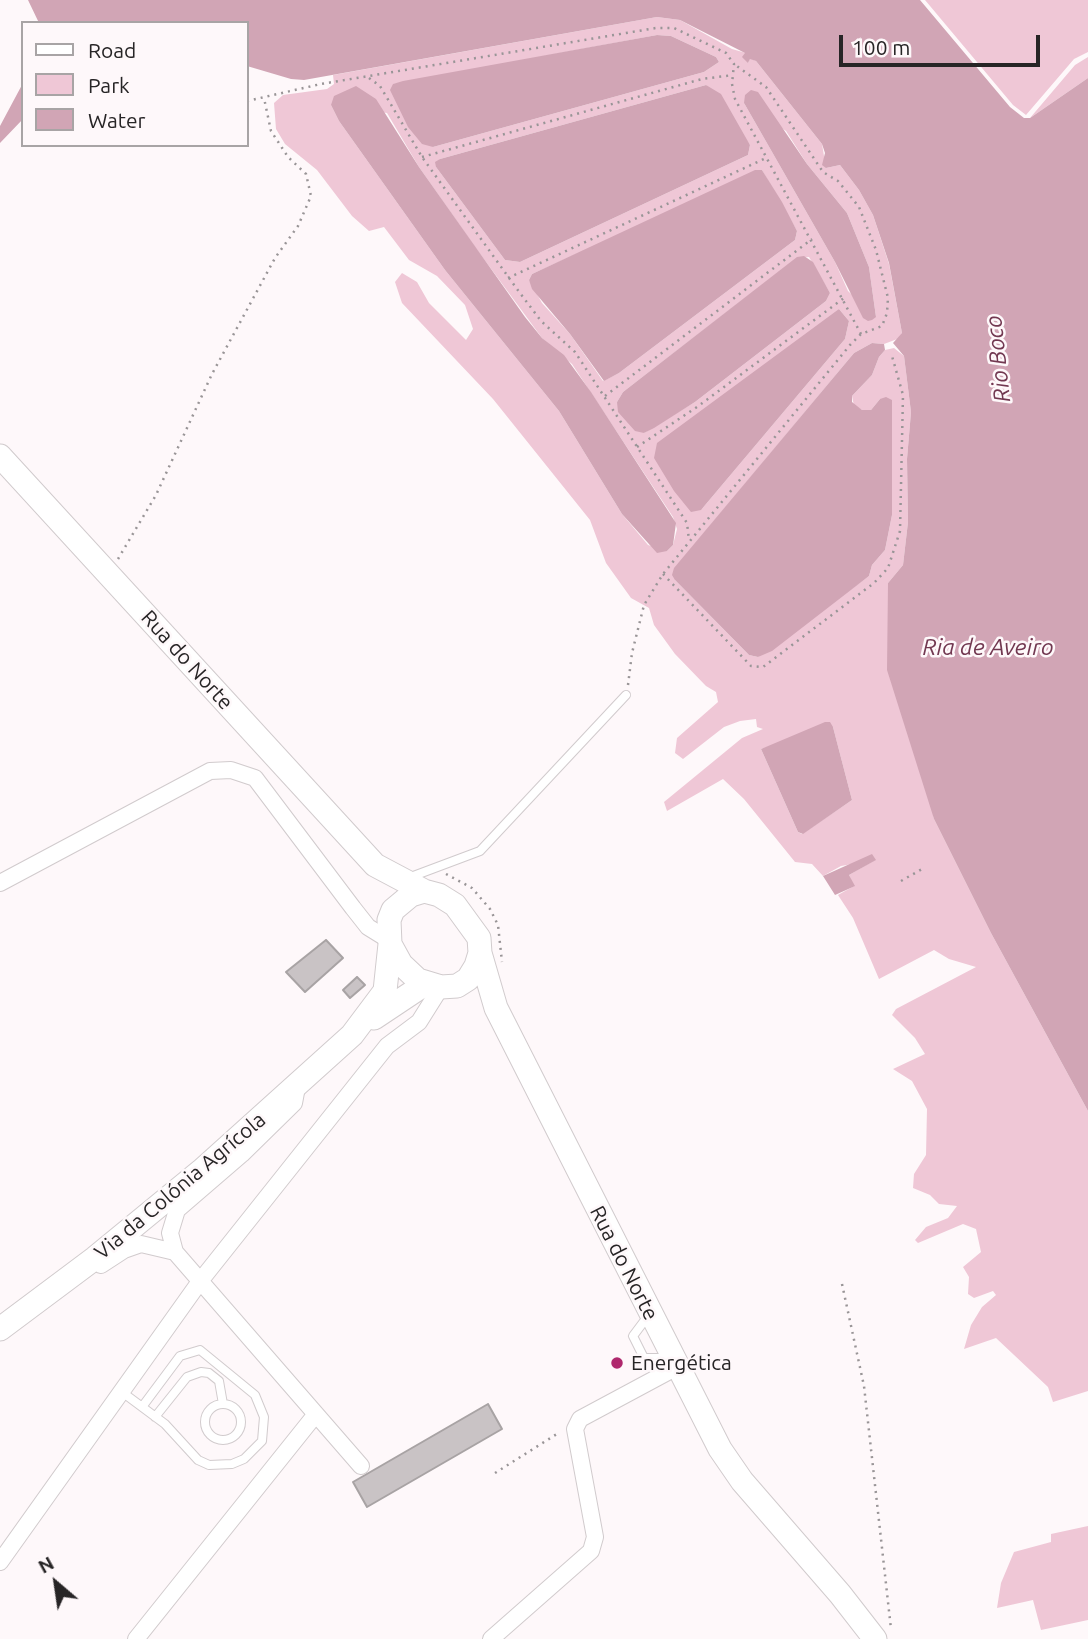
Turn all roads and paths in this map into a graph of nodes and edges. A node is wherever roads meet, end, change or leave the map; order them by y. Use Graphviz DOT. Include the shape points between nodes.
graph roads {
  1 [pos="734,64"];
  2 [pos="733,75"];
  3 [pos="368,77"];
  4 [pos="264,98"];
  5 [pos="248,101"];
  6 [pos="422,157"];
  7 [pos="767,157"];
  8 [pos="811,239"];
  9 [pos="508,278"];
  10 [pos="844,298"];
  11 [pos="861,334"];
  12 [pos="892,356"];
  13 [pos="604,396"];
  14 [pos="637,447"];
  15 [pos="0,456"];
  16 [pos="689,540"];
  17 [pos="107,573"];
  18 [pos="663,574"];
  19 [pos="626,695"];
  20 [pos="375,865"];
  21 [pos="922,869"];
  22 [pos="402,880"];
  23 [pos="901,881"];
  24 [pos="0,883"];
  25 [pos="424,891"];
  26 [pos="390,929"];
  27 [pos="480,953"];
  28 [pos="441,986"];
  29 [pos="496,1007"];
  30 [pos="352,1035"];
  31 [pos="297,1087"];
  32 [pos="175,1252"];
  33 [pos="201,1280"];
  34 [pos="842,1284"];
  35 [pos="2,1327"];
  36 [pos="675,1363"];
  37 [pos="121,1391"];
  38 [pos="223,1404"];
  39 [pos="142,1407"];
  40 [pos="316,1414"];
  41 [pos="155,1417"];
  42 [pos="580,1419"];
  43 [pos="360,1466"];
  44 [pos="495,1474"];
  45 [pos="0,1562"];
  46 [pos="136,1639"];
  47 [pos="492,1639"];
  48 [pos="874,1639"];
  49 [pos="892,1639"];
  1 -- 2 [label="path"];
  1 -- 3 [label="path" via="726,52 700,39 674,28 656,27"];
  1 -- 11 [label="path" via="766,87 823,172 838,181 859,207 888,298 882,326"];
  2 -- 6 [label="path"];
  2 -- 7 [label="path" via="735,99"];
  3 -- 4 [label="path"];
  3 -- 6 [label="path" via="380,86"];
  4 -- 5 [label="path"];
  4 -- 17 [label="path" via="271,131 306,174 311,196 212,374 156,495 125,551"];
  6 -- 9 [label="path"];
  7 -- 8 [label="path"];
  7 -- 9 [label="path"];
  8 -- 10 [label="path"];
  8 -- 13 [label="path"];
  9 -- 13 [label="path" via="541,321 575,352"];
  10 -- 11 [label="path"];
  10 -- 14 [label="path"];
  11 -- 16 [label="path"];
  12 -- 18 [label="path" via="903,395 900,531 896,553 874,583 763,667 751,666"];
  13 -- 14 [label="path"];
  14 -- 16 [label="path" via="687,523"];
  15 -- 17 [label="main road, Rua do Norte"];
  16 -- 18 [label="path"];
  17 -- 20 [label="main road, Rua do Norte"];
  18 -- 19 [label="path" via="644,606"];
  19 -- 22 [label="lane" via="480,851"];
  20 -- 22 [label="main road, Rua do Norte"];
  20 -- 26 [label="main road, Rua do Norte"];
  21 -- 23 [label="path"];
  22 -- 25 [label="main road, Rua do Norte"];
  24 -- 26 [label="street" via="210,771 231,770 254,778 353,908"];
  25 -- 26 [label="main road" via="411,895"];
  25 -- 27 [label="main road" via="439,895 465,914 479,938"];
  26 -- 28 [label="main road" via="410,973"];
  26 -- 30 [label="main road, Via da Colónia Agrícola" via="385,992"];
  27 -- 28 [label="main road" via="468,979"];
  27 -- 29 [label="main road, Rua do Norte"];
  28 -- 29 [label="main road" via="481,996"];
  28 -- 30 [label="main road, Via da Colónia Agrícola" via="407,993"];
  28 -- 33 [label="street" via="419,1021 387,1046"];
  29 -- 36 [label="main road, Rua do Norte"];
  30 -- 31 [label="main road, Via da Colónia Agrícola"];
  31 -- 32 [label="street" via="294,1103 177,1210 170,1233"];
  31 -- 35 [label="main road, Via da Colónia Agrícola" via="95,1258"];
  32 -- 33 [label="street"];
  32 -- 35 [label="street" via="141,1244 124,1250"];
  33 -- 37 [label="street"];
  33 -- 40 [label="street"];
  34 -- 49 [label="path" via="864,1386"];
  36 -- 42 [label="street"];
  36 -- 48 [label="main road, Rua do Norte" via="742,1481"];
  37 -- 39 [label="lane"];
  37 -- 45 [label="street"];
  38 -- 38 [label="lane" via="211,1409 205,1420 209,1433 220,1440 233,1437 240,1426 236,1410"];
  38 -- 41 [label="lane" via="219,1381 201,1372 187,1377"];
  39 -- 41 [label="lane"];
  39 -- 41 [label="lane" via="180,1356 200,1350 255,1395 265,1428 253,1452 218,1466 198,1460"];
  40 -- 43 [label="street"];
  40 -- 46 [label="street"];
  42 -- 44 [label="path"];
  42 -- 47 [label="street" via="575,1429 595,1537 591,1551"];
}
